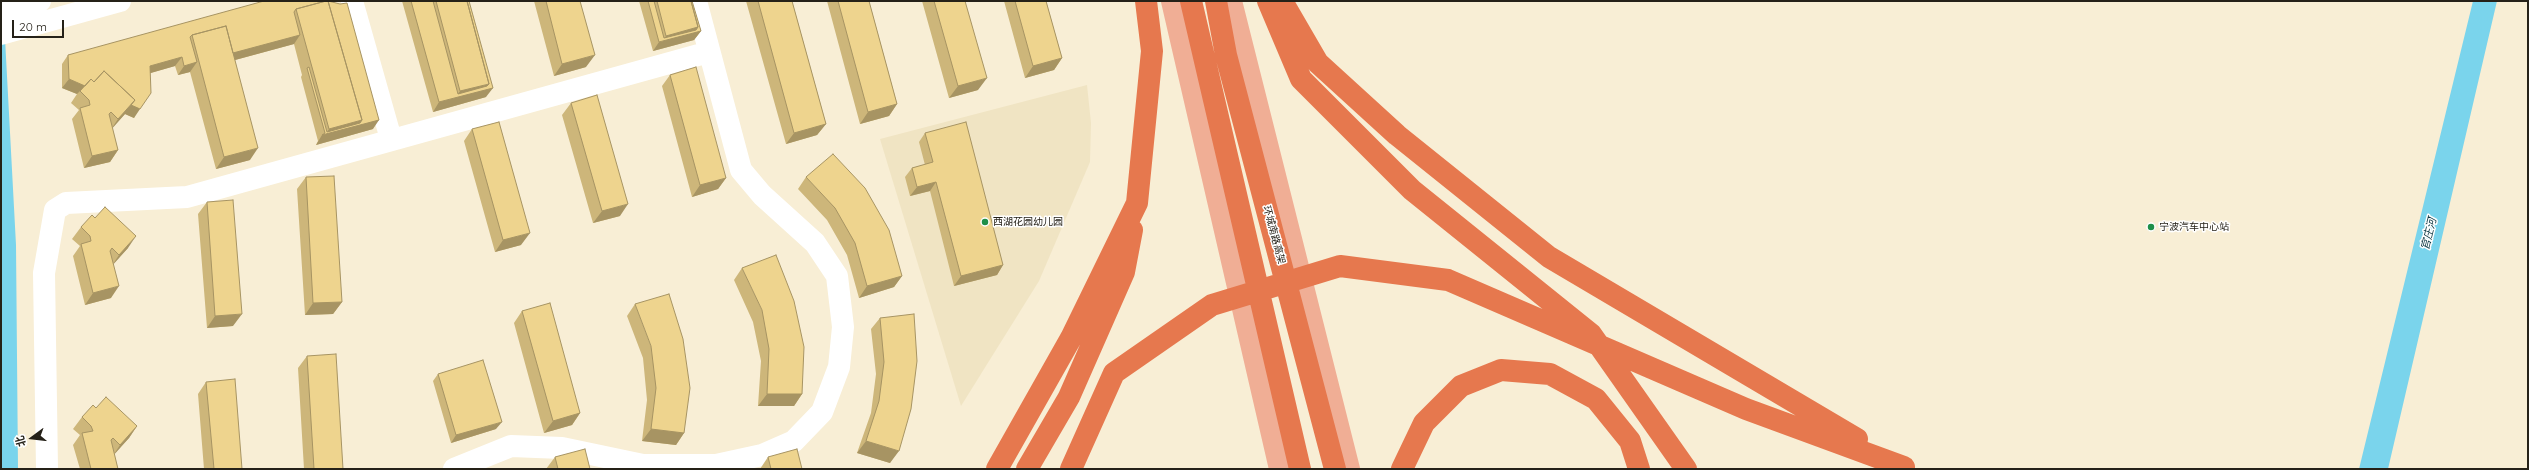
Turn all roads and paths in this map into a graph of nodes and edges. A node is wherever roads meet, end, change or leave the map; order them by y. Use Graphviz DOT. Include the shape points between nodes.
graph roads {
  1 [pos="40,1"];
  2 [pos="120,1"];
  3 [pos="352,1"];
  4 [pos="696,1"];
  5 [pos="1146,1"];
  6 [pos="1172,1"];
  7 [pos="1191,1"];
  8 [pos="1216,1"];
  9 [pos="1231,1"];
  10 [pos="1268,1"];
  11 [pos="1282,1"];
  12 [pos="7,10"];
  13 [pos="10,32"];
  14 [pos="709,52"];
  15 [pos="391,139"];
  16 [pos="1137,203"];
  17 [pos="1340,435"];
  18 [pos="1907,468"];
  19 [pos="47,469"];
  20 [pos="454,469"];
  21 [pos="997,469"];
  22 [pos="1027,469"];
  23 [pos="1071,469"];
  24 [pos="1280,469"];
  25 [pos="1300,469"];
  26 [pos="1335,469"];
  27 [pos="1349,469"];
  28 [pos="1361,469"];
  29 [pos="1402,469"];
  30 [pos="1639,469"];
  31 [pos="1686,469"];
  1 -- 12 [label="street"];
  2 -- 13 [label="street"];
  3 -- 15 [label="street"];
  4 -- 14 [label="street"];
  5 -- 16 [label="highway" via="1152,51"];
  6 -- 24 [label="main road"];
  7 -- 25 [label="highway"];
  8 -- 26 [label="highway, 环城南路高架" via="1226,55"];
  9 -- 17 [label="main road"];
  10 -- 31 [label="highway" via="1301,79 1412,190 1590,334"];
  11 -- 18 [label="highway" via="1318,63 1397,135 1549,257"];
  14 -- 15 [label="street"];
  14 -- 20 [label="street" via="741,170 762,195 815,243 836,276 843,327 839,367 822,412 794,440 762,455 716,465 643,465 562,448 511,446"];
  15 -- 19 [label="street" via="187,197 66,203 55,210 44,273"];
  16 -- 21 [label="highway" via="1071,338"];
  16 -- 22 [label="highway" via="1124,272 1069,397"];
  17 -- 27 [label="main road"];
  17 -- 28 [label="main road"];
  18 -- 23 [label="highway" via="1746,409 1448,280 1340,266 1212,305 1114,373"];
  29 -- 30 [label="highway" via="1424,423 1461,386 1501,370 1550,374 1596,399 1630,441"];
}
